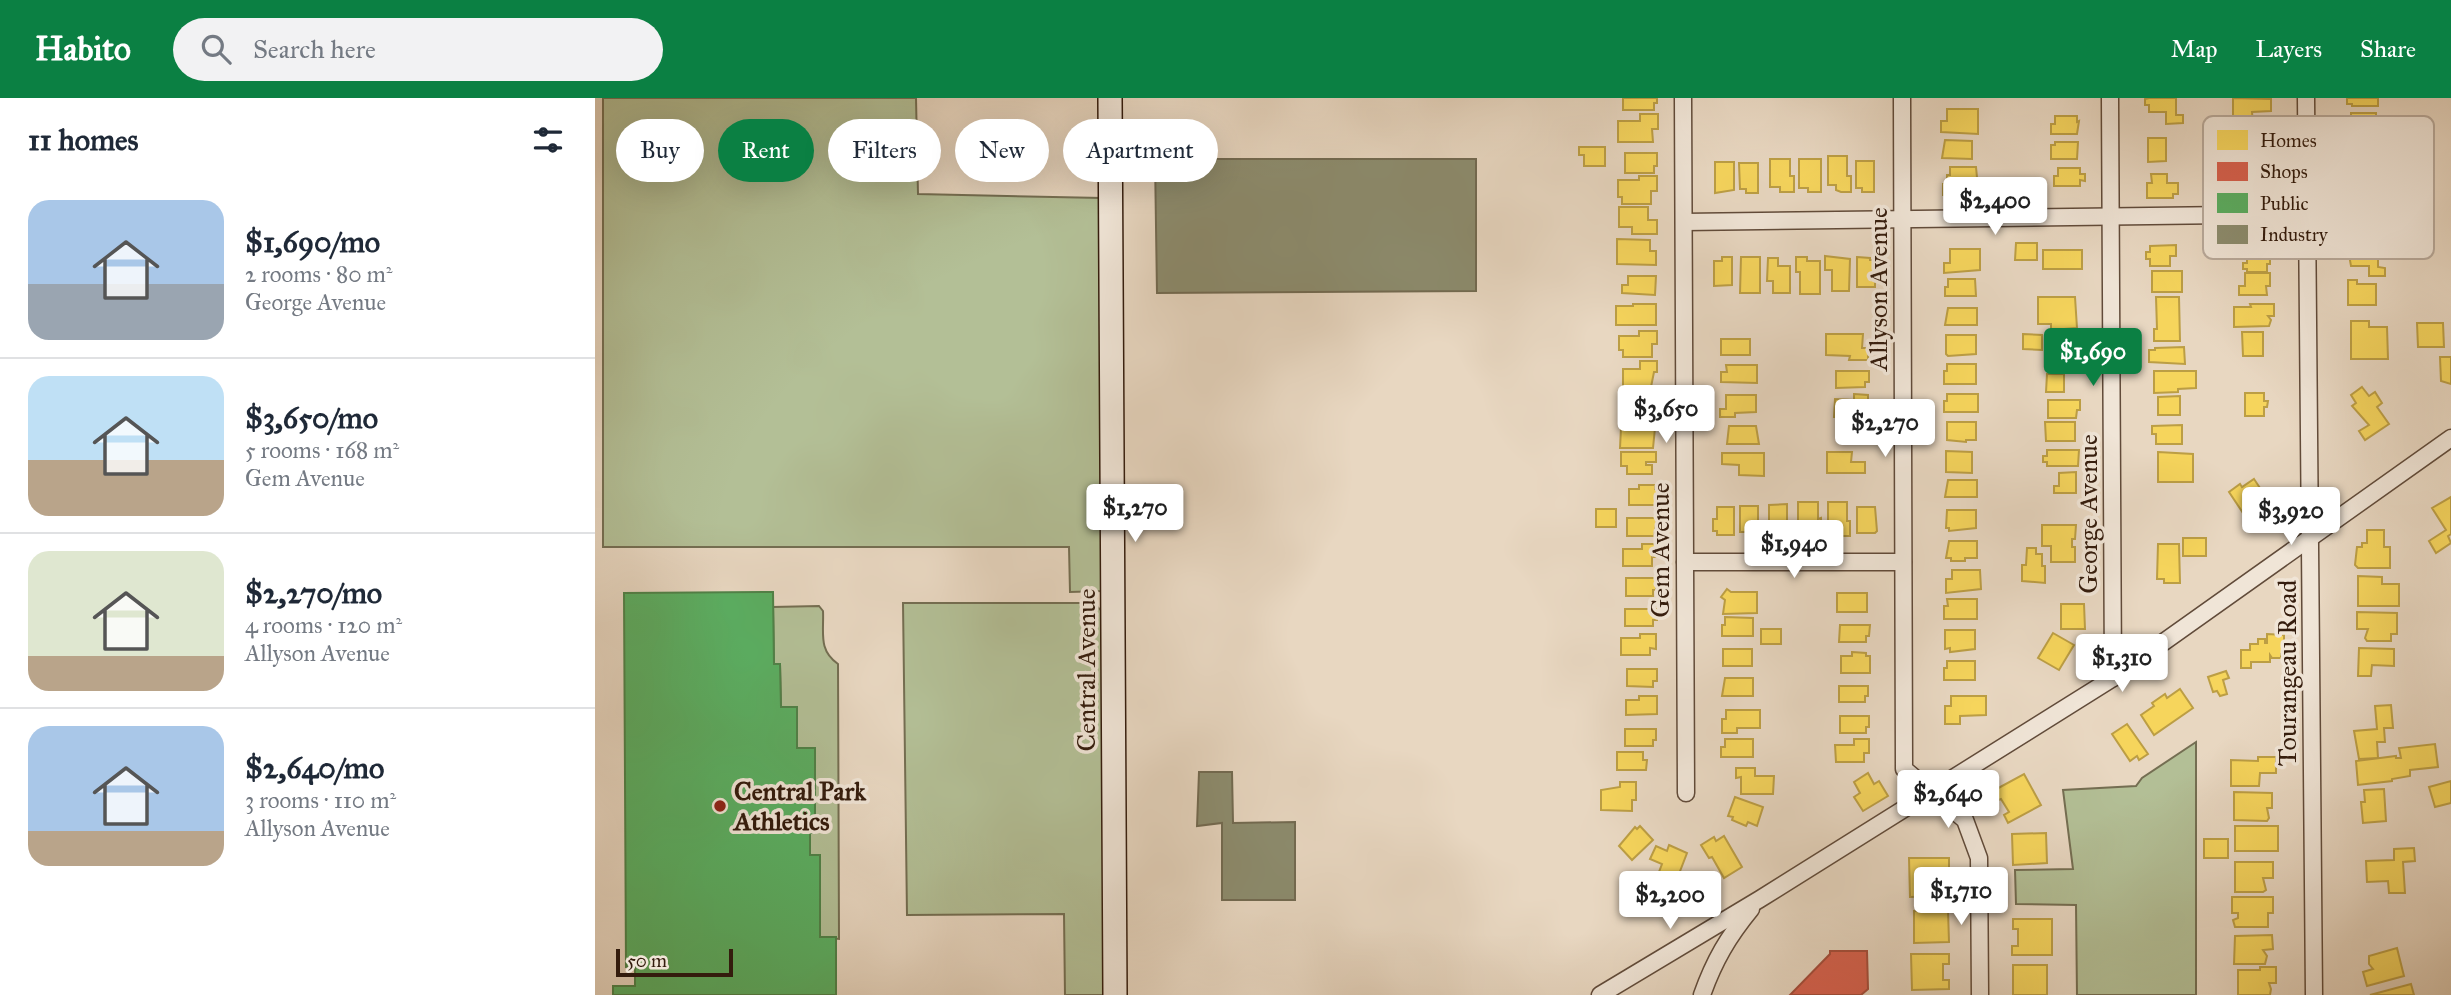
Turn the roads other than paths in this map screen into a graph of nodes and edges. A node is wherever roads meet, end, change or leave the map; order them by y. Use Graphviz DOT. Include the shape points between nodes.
graph roads {
  1 [pos="1110,98"];
  2 [pos="1683,98"];
  3 [pos="1902,98"];
  4 [pos="2110,98"];
  5 [pos="2306,98"];
  6 [pos="2306,116"];
  7 [pos="2203,216"];
  8 [pos="2111,217"];
  9 [pos="1902,219"];
  10 [pos="1684,222"];
  11 [pos="2307,259"];
  12 [pos="2451,438"];
  13 [pos="2309,538"];
  14 [pos="1685,562"];
  15 [pos="1903,562"];
  16 [pos="2113,678"];
  17 [pos="1931,792"];
  18 [pos="1686,793"];
  19 [pos="1760,900"];
  20 [pos="1116,993"];
  21 [pos="1600,995"];
  22 [pos="1702,995"];
  23 [pos="1980,995"];
  24 [pos="2314,995"];
  1 -- 20 [label="street, Central Avenue"];
  2 -- 10 [label="street, Gem Avenue"];
  3 -- 9 [label="street, Allyson Avenue"];
  4 -- 8 [label="street, George Avenue"];
  5 -- 6 [label="street, Tourangeau Road"];
  7 -- 8 [label="street"];
  8 -- 9 [label="street"];
  8 -- 16 [label="street, George Avenue"];
  9 -- 10 [label="street"];
  9 -- 15 [label="street, Allyson Avenue"];
  10 -- 14 [label="street, Gem Avenue"];
  11 -- 13 [label="street, Tourangeau Road"];
  12 -- 13 [label="street"];
  13 -- 16 [label="street"];
  13 -- 24 [label="street, Tourangeau Road"];
  14 -- 15 [label="street"];
  14 -- 18 [label="street, Gem Avenue"];
  15 -- 17 [label="street, Allyson Avenue" via="1904,769"];
  16 -- 17 [label="street"];
  17 -- 19 [label="street"];
  17 -- 23 [label="street, Allyson Avenue" via="1965,820 1979,858"];
  19 -- 21 [label="street"];
  19 -- 22 [label="street" via="1728,936"];
}
